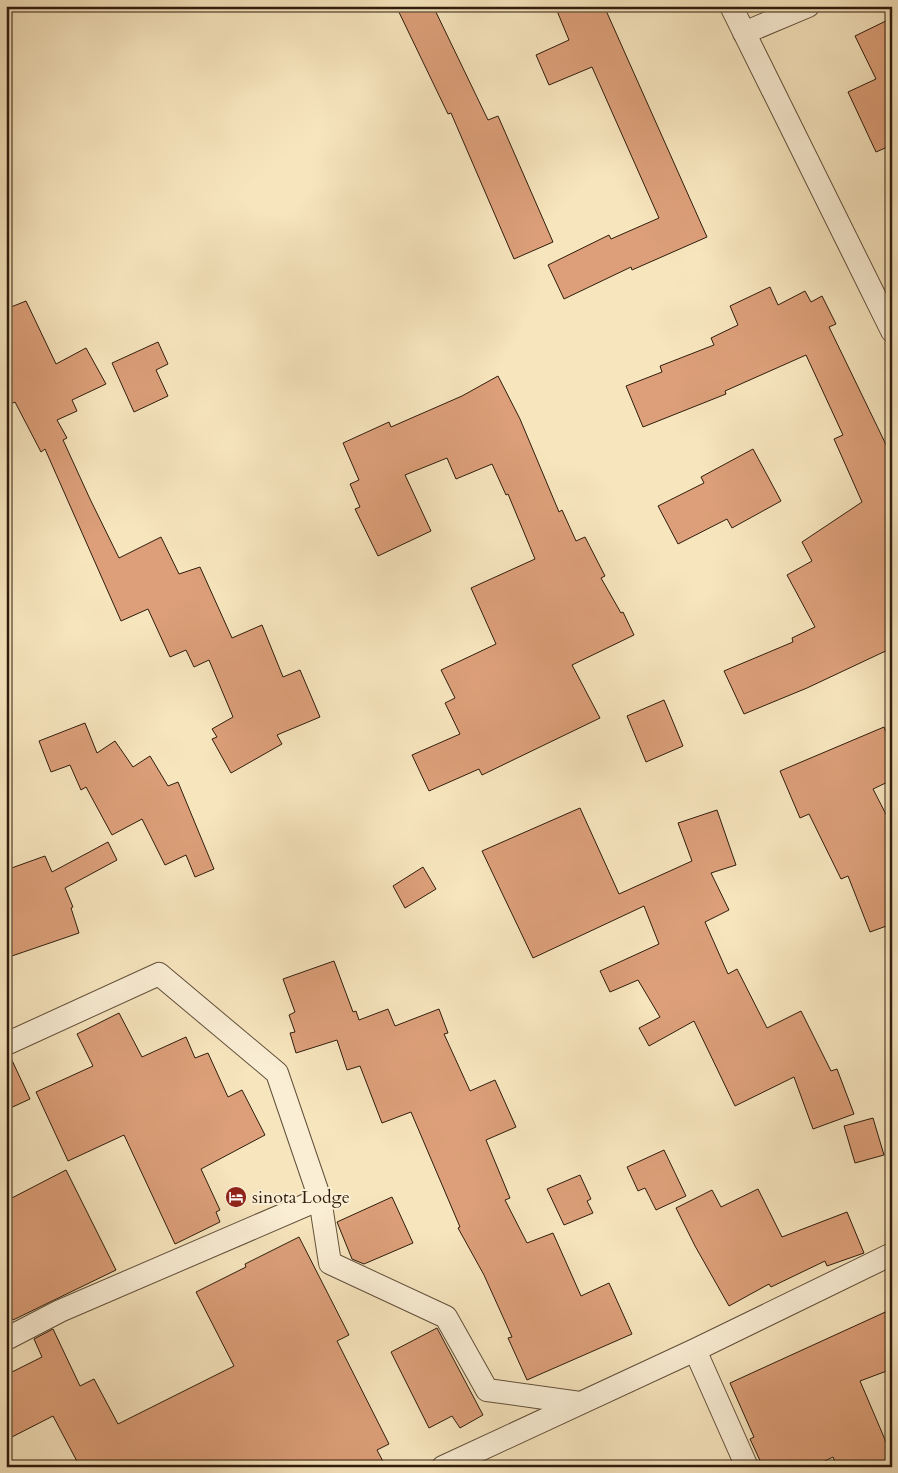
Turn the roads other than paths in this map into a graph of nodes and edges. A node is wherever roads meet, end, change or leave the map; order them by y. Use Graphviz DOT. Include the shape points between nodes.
graph roads {
  1 [pos="731,6"];
  2 [pos="808,6"];
  3 [pos="744,33"];
  4 [pos="892,331"];
  5 [pos="6,1044"];
  6 [pos="320,1199"];
  7 [pos="892,1254"];
  8 [pos="6,1339"];
  9 [pos="695,1350"];
  10 [pos="580,1403"];
  11 [pos="443,1467"];
  12 [pos="747,1467"];
  1 -- 3 [label="street"];
  2 -- 3 [label="street"];
  3 -- 4 [label="street"];
  5 -- 6 [label="street" via="159,974 277,1073"];
  6 -- 8 [label="street" via="60,1311"];
  6 -- 10 [label="street" via="330,1263 446,1317 487,1390"];
  7 -- 9 [label="street"];
  9 -- 10 [label="street"];
  9 -- 12 [label="street"];
  10 -- 11 [label="street"];
}
